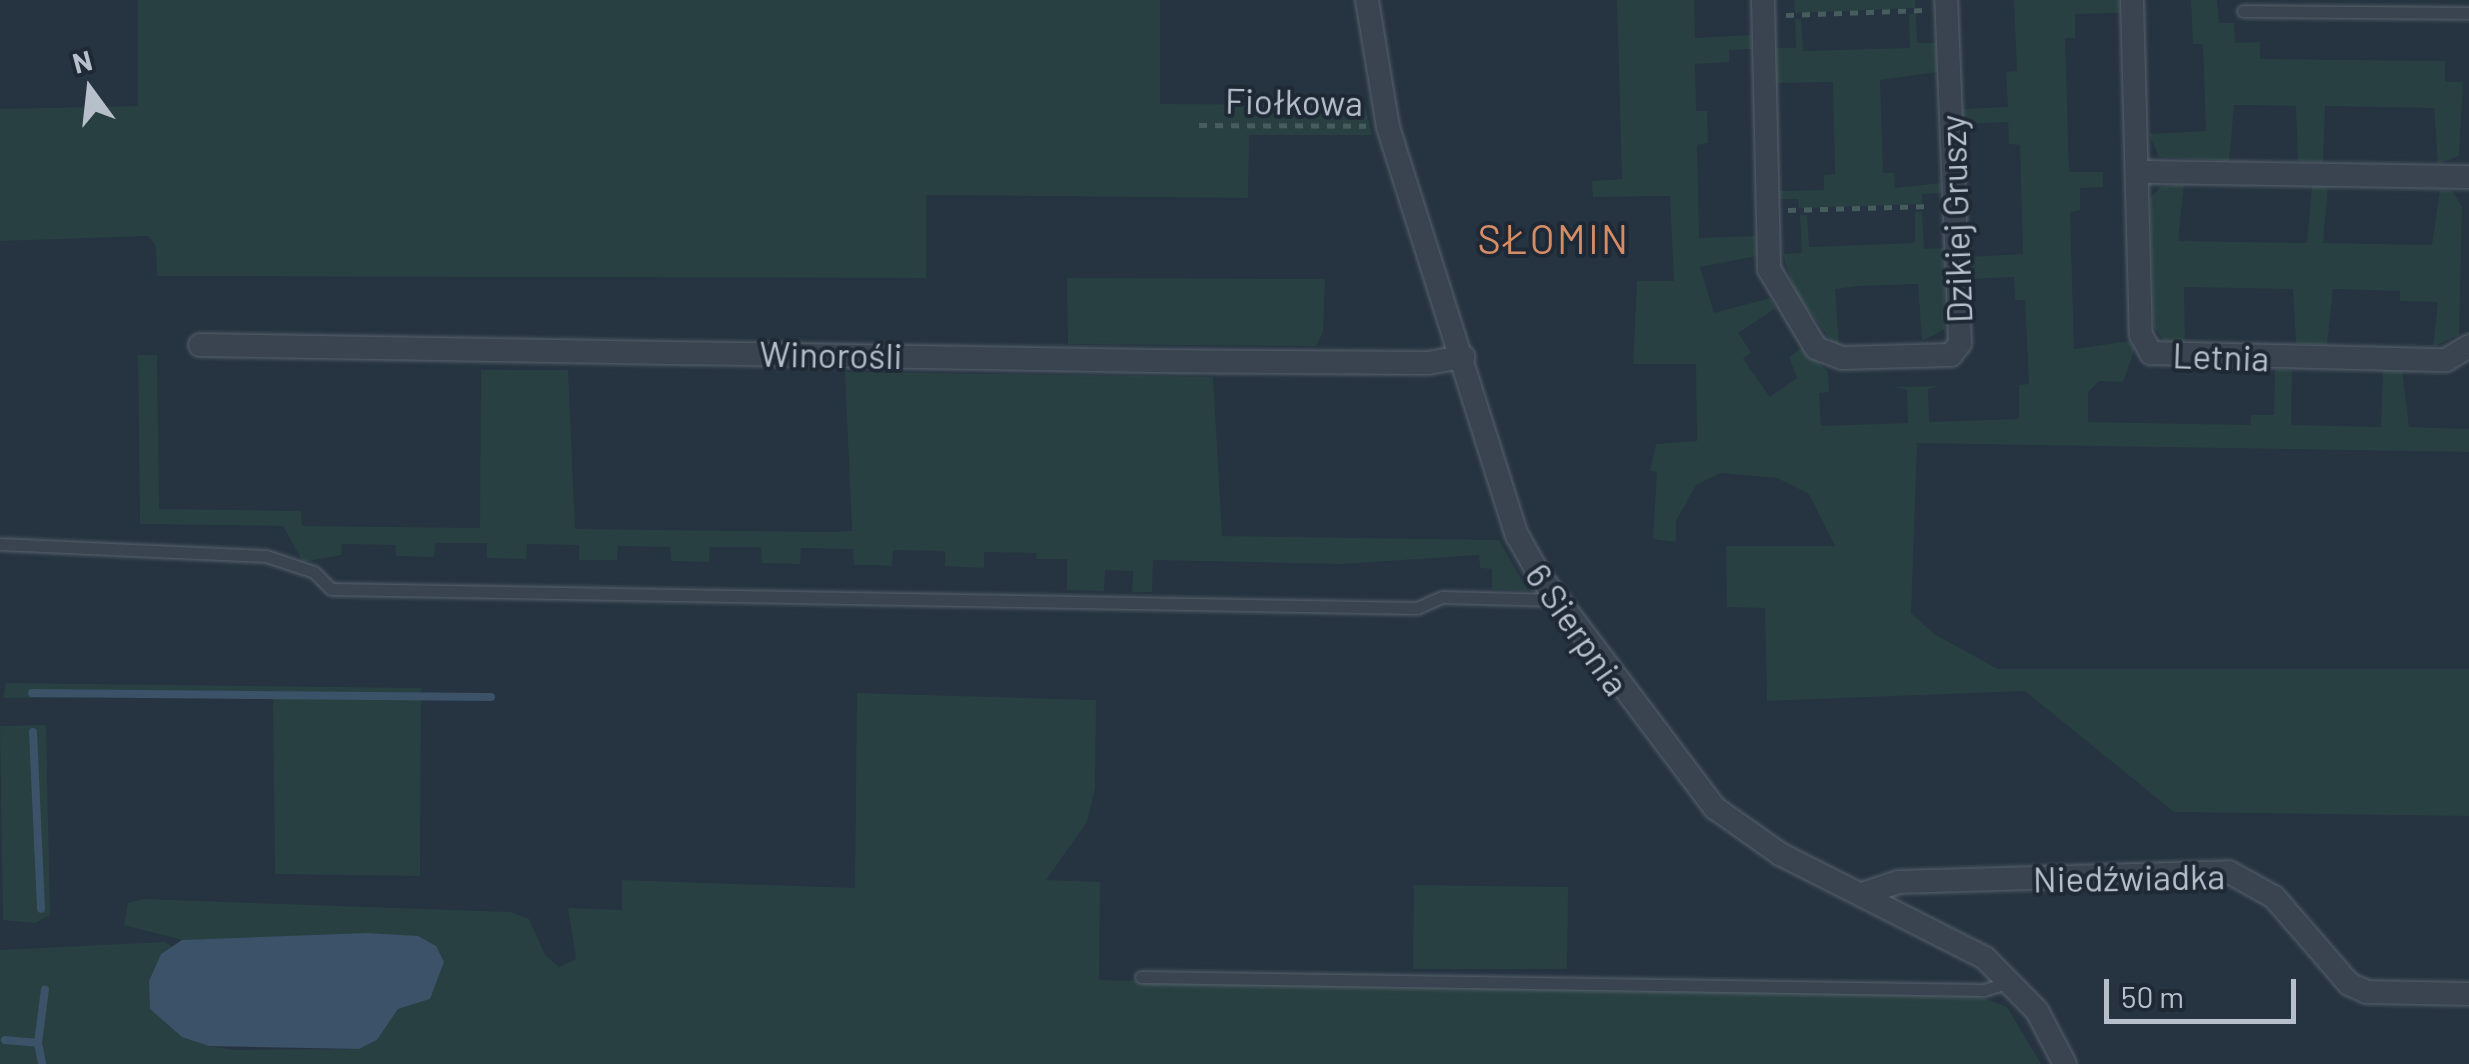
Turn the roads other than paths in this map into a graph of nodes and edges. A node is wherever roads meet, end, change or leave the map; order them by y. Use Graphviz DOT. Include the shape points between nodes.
graph roads {
  1 [pos="1367,0"];
  2 [pos="2132,0"];
  3 [pos="1946,5"];
  4 [pos="1763,8"];
  5 [pos="2243,11"];
  6 [pos="2469,13"];
  7 [pos="2139,172"];
  8 [pos="2469,177"];
  9 [pos="200,345"];
  10 [pos="2469,346"];
  11 [pos="1463,357"];
  12 [pos="0,544"];
  13 [pos="1556,600"];
  14 [pos="1862,894"];
  15 [pos="1141,977"];
  16 [pos="2010,982"];
  17 [pos="2469,994"];
  18 [pos="2065,1064"];
  1 -- 11 [label="street, 6 Sierpnia" via="1388,127"];
  2 -- 7 [label="street, Letnia"];
  3 -- 4 [label="street, Dzikiej Gruszy" via="1956,351 1842,358 1816,348 1782,298 1766,251"];
  5 -- 6 [label="lane"];
  7 -- 8 [label="street"];
  7 -- 10 [label="street, Letnia" via="2141,335 2151,353 2446,360"];
  9 -- 11 [label="street, Winorośli" via="1154,361 1428,363"];
  11 -- 13 [label="street, 6 Sierpnia" via="1517,535"];
  12 -- 13 [label="lane" via="266,556 314,572 332,589 1417,608 1442,597"];
  13 -- 14 [label="street, 6 Sierpnia" via="1716,808 1780,854"];
  14 -- 16 [label="street, 6 Sierpnia" via="1974,952"];
  14 -- 17 [label="street, Niedźwiadka" via="1898,882 2228,872 2274,897 2349,984 2367,992"];
  15 -- 16 [label="lane" via="1984,990"];
  16 -- 18 [label="street, 6 Sierpnia" via="2036,1011"];
}
